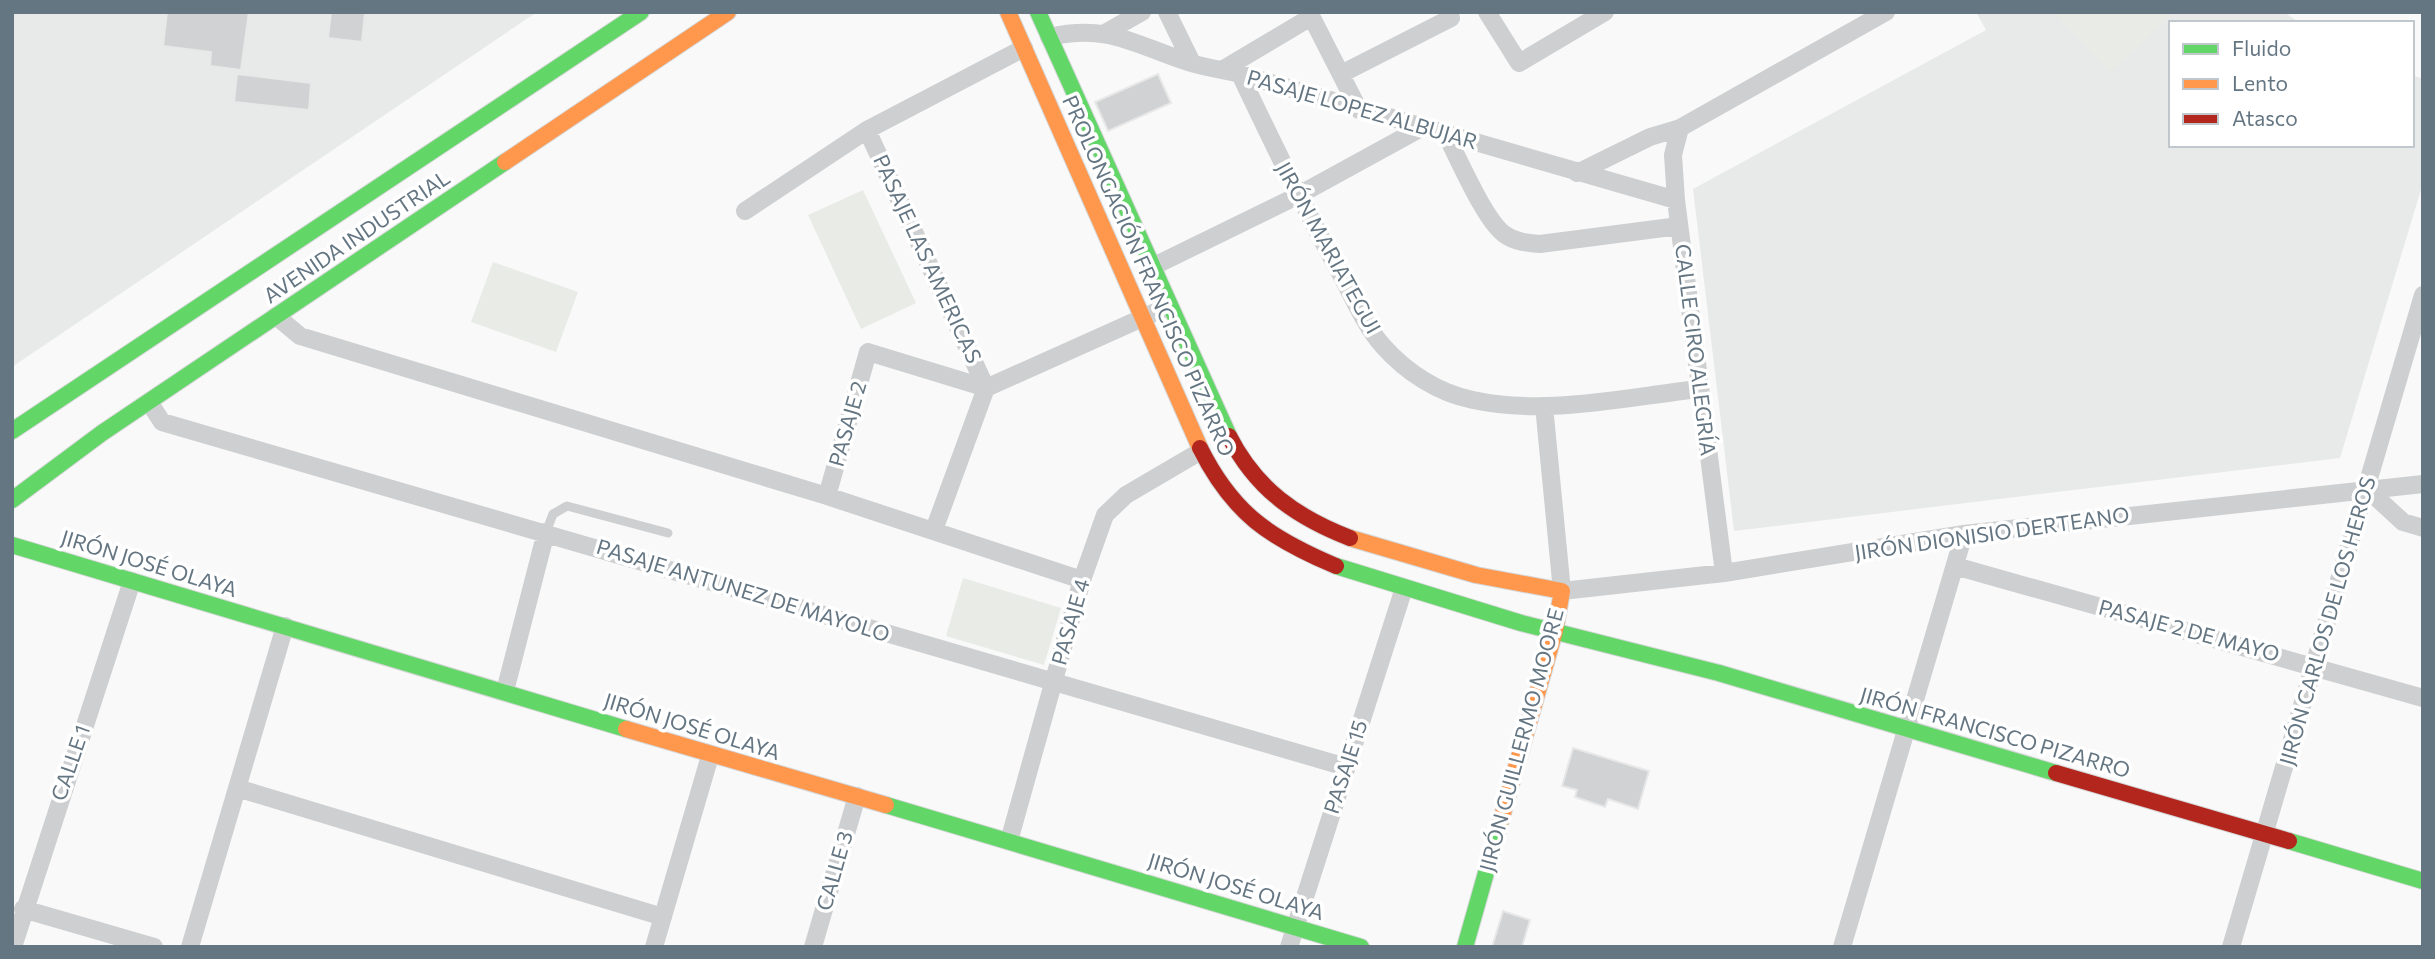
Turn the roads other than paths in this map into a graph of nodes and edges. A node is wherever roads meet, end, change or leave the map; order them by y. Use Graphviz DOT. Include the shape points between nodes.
graph roads {
  1 [pos="641,12"];
  2 [pos="728,12"];
  3 [pos="1008,12"];
  4 [pos="1038,12"];
  5 [pos="1142,12"];
  6 [pos="1167,12"];
  7 [pos="1487,12"];
  8 [pos="1605,12"];
  9 [pos="1886,12"];
  10 [pos="1310,14"];
  11 [pos="1451,18"];
  12 [pos="1105,33"];
  13 [pos="1049,37"];
  14 [pos="1024,47"];
  15 [pos="1192,64"];
  16 [pos="1231,72"];
  17 [pos="1341,74"];
  18 [pos="1359,110"];
  19 [pos="1421,128"];
  20 [pos="1680,128"];
  21 [pos="867,130"];
  22 [pos="1446,135"];
  23 [pos="1577,173"];
  24 [pos="1297,196"];
  25 [pos="1676,200"];
  26 [pos="745,211"];
  27 [pos="1679,226"];
  28 [pos="1152,267"];
  29 [pos="2423,295"];
  30 [pos="1169,306"];
  31 [pos="276,316"];
  32 [pos="1142,318"];
  33 [pos="986,388"];
  34 [pos="1699,389"];
  35 [pos="149,402"];
  36 [pos="1544,406"];
  37 [pos="12,431"];
  38 [pos="1200,451"];
  39 [pos="2423,484"];
  40 [pos="2367,489"];
  41 [pos="827,496"];
  42 [pos="12,500"];
  43 [pos="2423,527"];
  44 [pos="934,530"];
  45 [pos="546,533"];
  46 [pos="668,533"];
  47 [pos="1964,534"];
  48 [pos="12,545"];
  49 [pos="1955,566"];
  50 [pos="1724,573"];
  51 [pos="1082,580"];
  52 [pos="132,581"];
  53 [pos="1404,588"];
  54 [pos="1562,591"];
  55 [pos="285,626"];
  56 [pos="1555,631"];
  57 [pos="2315,666"];
  58 [pos="1054,683"];
  59 [pos="505,691"];
  60 [pos="2423,698"];
  61 [pos="1909,731"];
  62 [pos="710,756"];
  63 [pos="1346,767"];
  64 [pos="237,788"];
  65 [pos="857,796"];
  66 [pos="2267,834"];
  67 [pos="1009,841"];
  68 [pos="2423,881"];
  69 [pos="23,909"];
  70 [pos="663,917"];
  71 [pos="1295,927"];
  72 [pos="13,939"];
  73 [pos="154,947"];
  74 [pos="190,947"];
  75 [pos="654,947"];
  76 [pos="813,947"];
  77 [pos="1289,947"];
  78 [pos="1361,947"];
  79 [pos="1465,947"];
  80 [pos="1842,947"];
  81 [pos="2231,947"];
  1 -- 37 [label="main road, AVENIDA INDUSTRIAL"];
  2 -- 31 [label="main road, AVENIDA INDUSTRIAL"];
  3 -- 14 [label="main road, PROLONGACIÓN FRANCISCO PIZARRO"];
  4 -- 13 [label="main road, PROLONGACIÓN FRANCISCO PIZARRO"];
  5 -- 12 [label="street"];
  6 -- 15 [label="street"];
  7 -- 8 [label="street" via="1519,63"];
  9 -- 20 [label="street"];
  10 -- 16 [label="street"];
  10 -- 17 [label="street"];
  11 -- 17 [label="street"];
  12 -- 13 [label="street, PASAJE LOPEZ ALBUJAR"];
  12 -- 15 [label="street, PASAJE LOPEZ ALBUJAR"];
  13 -- 28 [label="main road, PROLONGACIÓN FRANCISCO PIZARRO"];
  14 -- 21 [label="street"];
  14 -- 32 [label="main road, PROLONGACIÓN FRANCISCO PIZARRO"];
  15 -- 16 [label="street, PASAJE LOPEZ ALBUJAR"];
  16 -- 18 [label="street, PASAJE LOPEZ ALBUJAR"];
  16 -- 24 [label="street, JIRÓN MARIATEGUI"];
  17 -- 18 [label="street"];
  18 -- 19 [label="street, PASAJE LOPEZ ALBUJAR"];
  19 -- 22 [label="street, PASAJE LOPEZ ALBUJAR"];
  19 -- 24 [label="street"];
  20 -- 23 [label="street" via="1650,137"];
  20 -- 25 [label="street, CALLE CIRO ALEGRÍA" via="1673,155"];
  21 -- 26 [label="street"];
  21 -- 33 [label="street, PASAJE LAS AMERICAS"];
  22 -- 23 [label="street, PASAJE LOPEZ ALBUJAR"];
  22 -- 27 [label="street" via="1492,220 1504,234 1520,242 1540,244"];
  23 -- 25 [label="street, PASAJE LOPEZ ALBUJAR"];
  24 -- 28 [label="street"];
  24 -- 36 [label="street, JIRÓN MARIATEGUI" via="1367,323 1381,345 1408,371 1470,400"];
  25 -- 27 [label="street, CALLE CIRO ALEGRÍA"];
  27 -- 34 [label="street, CALLE CIRO ALEGRÍA"];
  28 -- 30 [label="main road, PROLONGACIÓN FRANCISCO PIZARRO"];
  29 -- 40 [label="street, JIRÓN CARLOS DE LOS HEROS"];
  30 -- 32 [label="street"];
  30 -- 54 [label="main road, PROLONGACIÓN FRANCISCO PIZARRO" via="1241,461 1280,503 1353,540 1516,586"];
  31 -- 35 [label="main road, AVENIDA INDUSTRIAL"];
  31 -- 41 [label="street" via="300,336"];
  32 -- 33 [label="street"];
  32 -- 38 [label="main road, PROLONGACIÓN FRANCISCO PIZARRO"];
  33 -- 41 [label="street, PASAJE 2" via="868,352"];
  33 -- 44 [label="street"];
  34 -- 36 [label="street, JIRÓN MARIATEGUI"];
  34 -- 50 [label="street, CALLE CIRO ALEGRÍA"];
  35 -- 42 [label="main road, AVENIDA INDUSTRIAL"];
  35 -- 45 [label="street, PASAJE ANTUNEZ DE MAYOLO" via="162,422"];
  36 -- 54 [label="street, JIRÓN GUILLERMO MOORE"];
  38 -- 51 [label="street, PASAJE 4" via="1113,504"];
  38 -- 53 [label="main road, PROLONGACIÓN FRANCISCO PIZARRO" via="1233,499 1287,545"];
  39 -- 40 [label="street, JIRÓN DIONISIO DERTEANO"];
  40 -- 43 [label="street" via="2403,522"];
  40 -- 47 [label="street, JIRÓN DIONISIO DERTEANO"];
  40 -- 57 [label="street, JIRÓN CARLOS DE LOS HEROS"];
  41 -- 44 [label="street"];
  44 -- 51 [label="street"];
  45 -- 46 [label="lane" via="553,514 567,506"];
  45 -- 58 [label="street, PASAJE ANTUNEZ DE MAYOLO"];
  45 -- 59 [label="street"];
  47 -- 49 [label="street"];
  47 -- 50 [label="street, JIRÓN DIONISIO DERTEANO"];
  48 -- 52 [label="main road, JIRÓN JOSÉ OLAYA"];
  49 -- 57 [label="street, PASAJE 2 DE MAYO"];
  49 -- 61 [label="street"];
  50 -- 54 [label="street, JIRÓN DIONISIO DERTEANO"];
  51 -- 58 [label="street, PASAJE 4"];
  52 -- 55 [label="main road, JIRÓN JOSÉ OLAYA"];
  52 -- 69 [label="street, CALLE 1"];
  53 -- 56 [label="main road, PROLONGACIÓN FRANCISCO PIZARRO"];
  53 -- 63 [label="street, PASAJE 15"];
  54 -- 56 [label="main road, JIRÓN GUILLERMO MOORE"];
  55 -- 59 [label="main road, JIRÓN JOSÉ OLAYA"];
  55 -- 64 [label="street"];
  56 -- 61 [label="main road, JIRÓN FRANCISCO PIZARRO" via="1719,673"];
  56 -- 79 [label="main road, JIRÓN GUILLERMO MOORE"];
  57 -- 60 [label="street, PASAJE 2 DE MAYO"];
  57 -- 66 [label="street, JIRÓN CARLOS DE LOS HEROS"];
  58 -- 63 [label="street, PASAJE ANTUNEZ DE MAYOLO"];
  58 -- 67 [label="street, PASAJE 4"];
  59 -- 62 [label="main road, JIRÓN JOSÉ OLAYA"];
  61 -- 66 [label="main road, JIRÓN FRANCISCO PIZARRO"];
  61 -- 80 [label="street"];
  62 -- 65 [label="main road, JIRÓN JOSÉ OLAYA"];
  62 -- 70 [label="street"];
  63 -- 71 [label="street, PASAJE 15"];
  64 -- 70 [label="street"];
  64 -- 74 [label="street"];
  65 -- 67 [label="main road, JIRÓN JOSÉ OLAYA"];
  65 -- 76 [label="street, CALLE 3"];
  66 -- 68 [label="main road, JIRÓN FRANCISCO PIZARRO"];
  66 -- 81 [label="street, JIRÓN CARLOS DE LOS HEROS"];
  67 -- 71 [label="main road, JIRÓN JOSÉ OLAYA"];
  69 -- 72 [label="street, CALLE 1"];
  69 -- 73 [label="street"];
  70 -- 75 [label="street"];
  71 -- 77 [label="street, PASAJE 15"];
  71 -- 78 [label="main road, JIRÓN JOSÉ OLAYA"];
}
